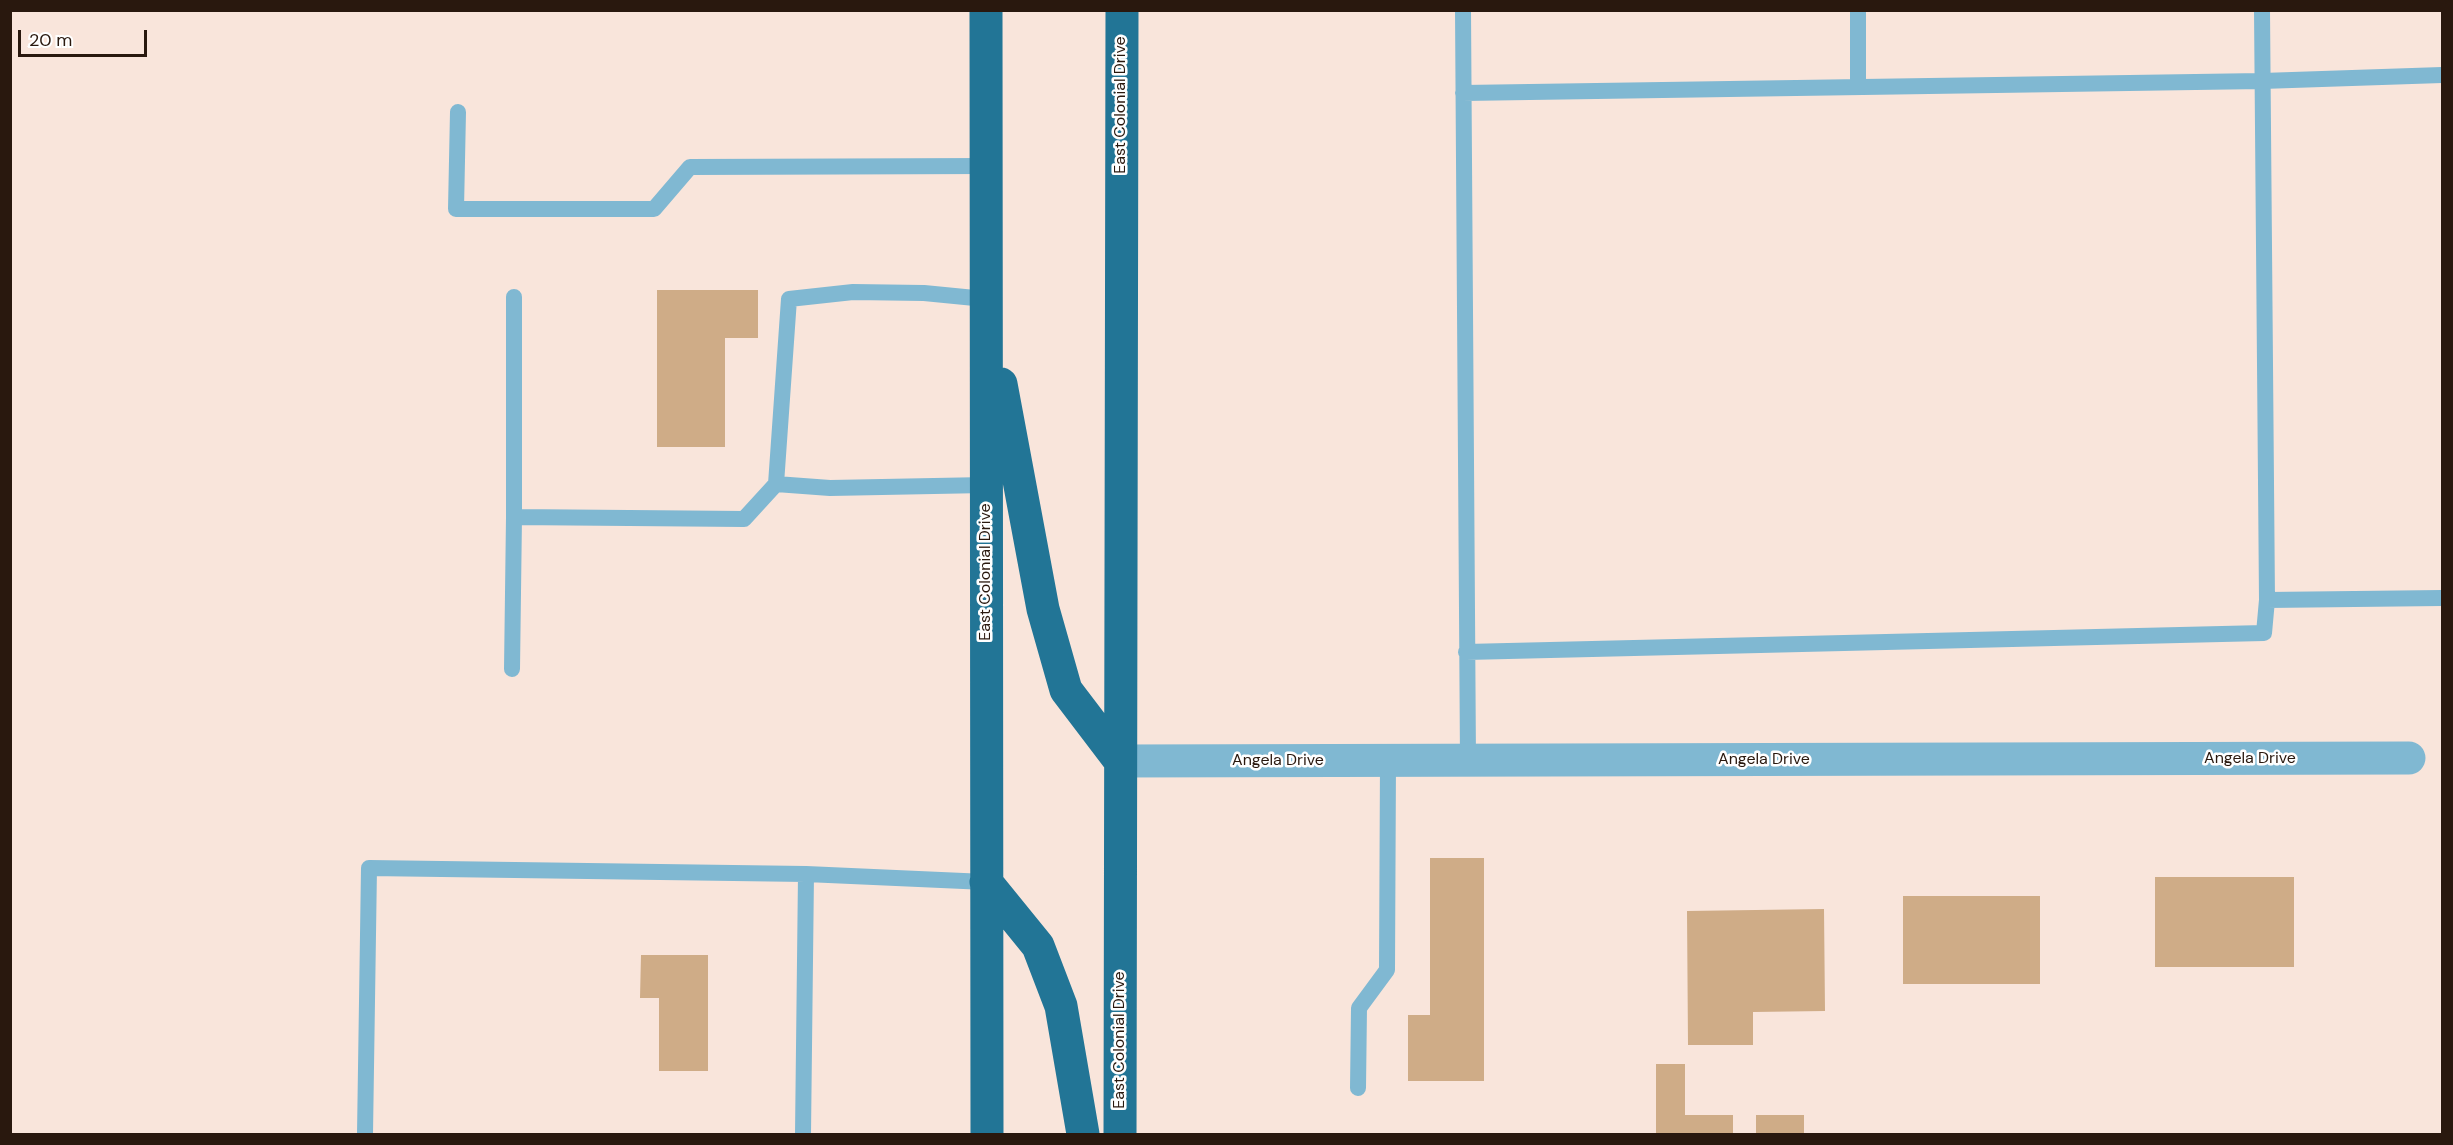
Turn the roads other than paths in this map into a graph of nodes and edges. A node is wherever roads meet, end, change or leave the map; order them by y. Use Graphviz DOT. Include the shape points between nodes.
graph roads {
  1 [pos="986,10"];
  2 [pos="1122,10"];
  3 [pos="1463,10"];
  4 [pos="1858,10"];
  5 [pos="2262,10"];
  6 [pos="2442,75"];
  7 [pos="2262,81"];
  8 [pos="1858,87"];
  9 [pos="1463,93"];
  10 [pos="458,112"];
  11 [pos="986,166"];
  12 [pos="514,297"];
  13 [pos="985,299"];
  14 [pos="776,484"];
  15 [pos="986,485"];
  16 [pos="514,517"];
  17 [pos="2442,598"];
  18 [pos="2267,600"];
  19 [pos="1466,652"];
  20 [pos="512,669"];
  21 [pos="2409,758"];
  22 [pos="1120,761"];
  23 [pos="1388,761"];
  24 [pos="1468,761"];
  25 [pos="806,874"];
  26 [pos="986,882"];
  27 [pos="1358,1088"];
  28 [pos="365,1134"];
  29 [pos="803,1134"];
  30 [pos="987,1134"];
  31 [pos="1083,1134"];
  32 [pos="1120,1134"];
  1 -- 11 [label="highway, East Colonial Drive"];
  2 -- 22 [label="highway, East Colonial Drive"];
  3 -- 9 [label="lane"];
  4 -- 8 [label="lane"];
  5 -- 7 [label="lane"];
  6 -- 7 [label="lane"];
  7 -- 8 [label="lane"];
  7 -- 18 [label="lane"];
  8 -- 9 [label="lane"];
  9 -- 19 [label="lane"];
  10 -- 11 [label="lane" via="456,209 654,209 690,168"];
  11 -- 13 [label="highway, East Colonial Drive"];
  12 -- 16 [label="lane"];
  13 -- 14 [label="lane" via="853,292 789,299"];
  13 -- 15 [label="highway, East Colonial Drive"];
  13 -- 22 [label="highway" via="1046,621 1066,690"];
  14 -- 15 [label="lane" via="830,488"];
  14 -- 16 [label="lane" via="744,519"];
  15 -- 26 [label="highway, East Colonial Drive"];
  16 -- 20 [label="lane"];
  17 -- 18 [label="lane"];
  18 -- 19 [label="lane" via="2264,633"];
  19 -- 24 [label="lane"];
  21 -- 24 [label="street, Angela Drive"];
  22 -- 23 [label="street, Angela Drive"];
  22 -- 32 [label="highway, East Colonial Drive"];
  23 -- 24 [label="street, Angela Drive"];
  23 -- 27 [label="lane" via="1387,970 1359,1008"];
  25 -- 26 [label="lane"];
  25 -- 28 [label="lane" via="369,868"];
  25 -- 29 [label="lane"];
  26 -- 30 [label="highway, East Colonial Drive"];
  26 -- 31 [label="highway" via="1038,946 1061,1006"];
}
